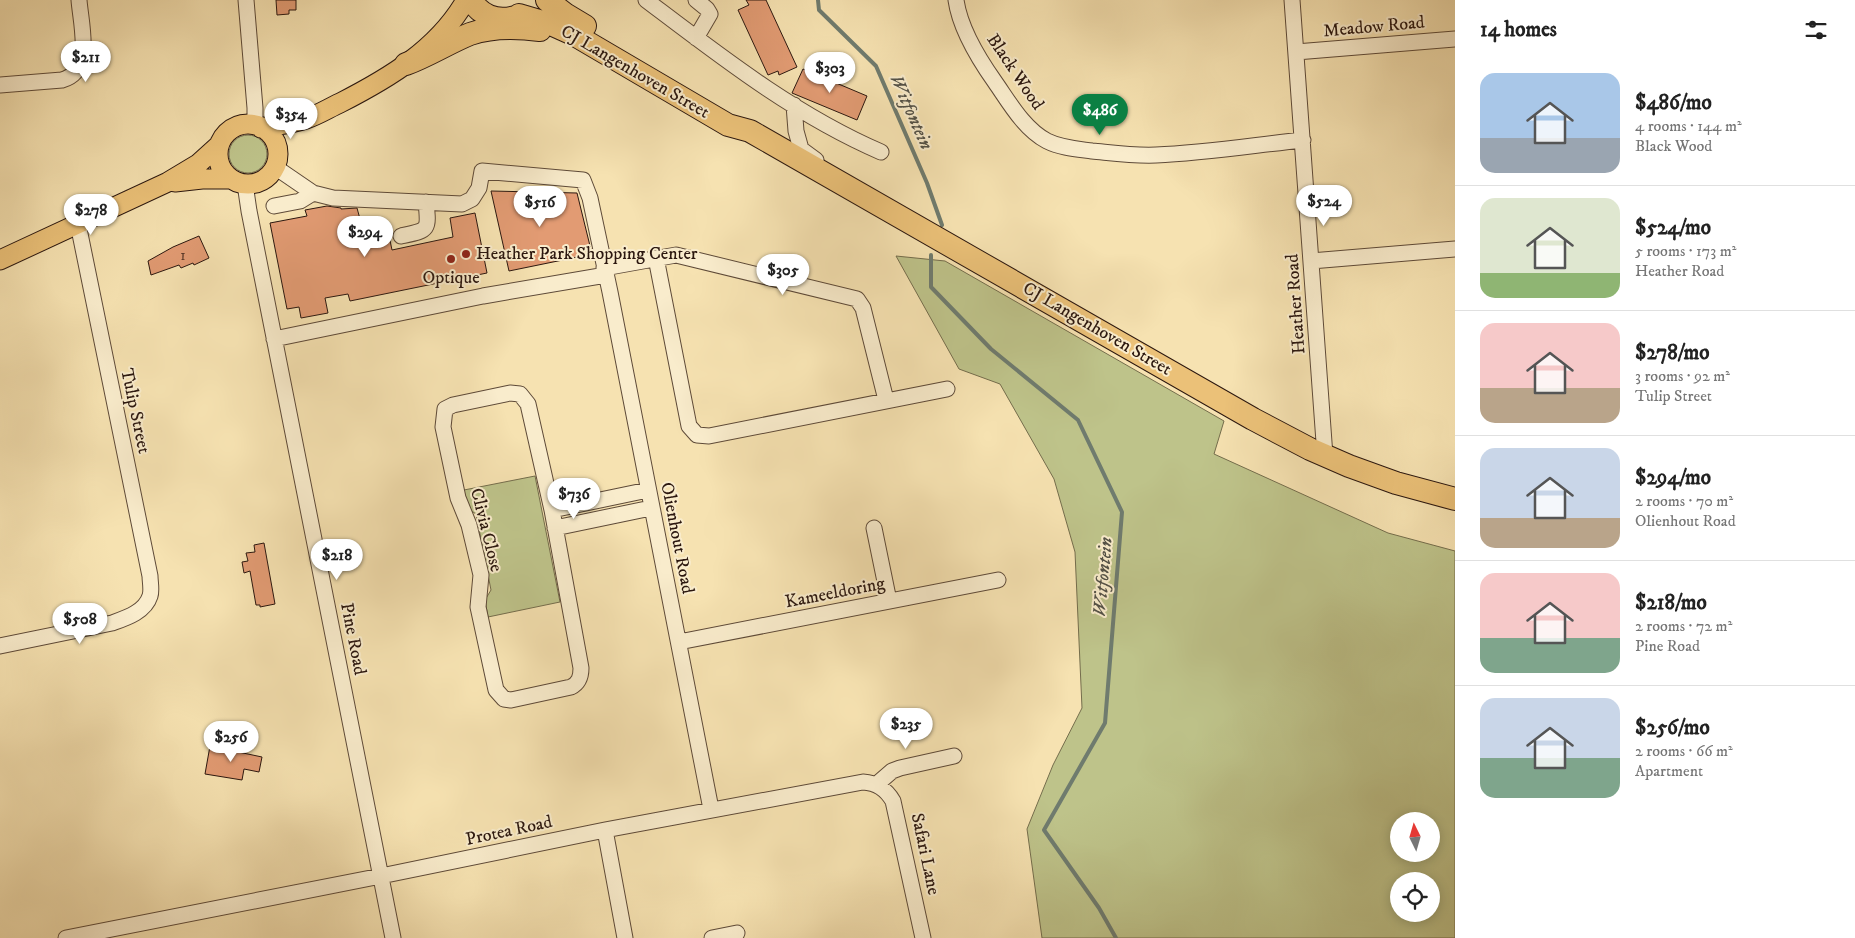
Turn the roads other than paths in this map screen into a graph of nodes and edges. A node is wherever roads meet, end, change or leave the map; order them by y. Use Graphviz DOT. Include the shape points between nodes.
graph roads {
  1 [pos="79,0"];
  2 [pos="246,0"];
  3 [pos="466,0"];
  4 [pos="471,0"];
  5 [pos="547,0"];
  6 [pos="646,0"];
  7 [pos="696,0"];
  8 [pos="956,0"];
  9 [pos="1292,0"];
  10 [pos="526,7"];
  11 [pos="489,17"];
  12 [pos="696,38"];
  13 [pos="1455,39"];
  14 [pos="433,43"];
  15 [pos="603,50"];
  16 [pos="1296,52"];
  17 [pos="406,64"];
  18 [pos="0,85"];
  19 [pos="794,105"];
  20 [pos="311,117"];
  21 [pos="258,127"];
  22 [pos="750,131"];
  23 [pos="1303,140"];
  24 [pos="219,145"];
  25 [pos="881,152"];
  26 [pos="276,161"];
  27 [pos="238,181"];
  28 [pos="168,182"];
  29 [pos="857,192"];
  30 [pos="313,193"];
  31 [pos="426,202"];
  32 [pos="274,206"];
  33 [pos="78,224"];
  34 [pos="401,236"];
  35 [pos="1455,249"];
  36 [pos="656,258"];
  37 [pos="0,260"];
  38 [pos="1312,261"];
  39 [pos="605,271"];
  40 [pos="274,339"];
  41 [pos="947,389"];
  42 [pos="886,400"];
  43 [pos="1325,456"];
  44 [pos="648,490"];
  45 [pos="1455,499"];
  46 [pos="652,508"];
  47 [pos="552,510"];
  48 [pos="555,528"];
  49 [pos="874,528"];
  50 [pos="998,580"];
  51 [pos="889,601"];
  52 [pos="679,642"];
  53 [pos="0,646"];
  54 [pos="954,756"];
  55 [pos="877,784"];
  56 [pos="711,810"];
  57 [pos="604,830"];
  58 [pos="381,876"];
  59 [pos="737,933"];
  60 [pos="66,938"];
  61 [pos="393,938"];
  62 [pos="625,938"];
  63 [pos="712,938"];
  64 [pos="923,938"];
  1 -- 18 [label="street" via="83,57 76,72 68,78 54,81"];
  2 -- 21 [label="street"];
  3 -- 14 [label="main road"];
  4 -- 11 [label="highway"];
  5 -- 22 [label="highway, CJ Langenhoven Street" via="570,18 714,102"];
  6 -- 12 [label="street"];
  7 -- 12 [label="street" via="710,14"];
  8 -- 23 [label="street, Black Wood" via="965,30 989,74 1026,123 1047,141 1075,149 1155,155"];
  9 -- 16 [label="street, Heather Road"];
  10 -- 11 [label="highway" via="504,19"];
  10 -- 15 [label="highway, CJ Langenhoven Street"];
  11 -- 14 [label="main road"];
  12 -- 19 [label="street"];
  13 -- 16 [label="street, Meadow Road"];
  14 -- 17 [label="main road"];
  15 -- 17 [label="highway" via="551,32 505,28 470,34"];
  15 -- 22 [label="highway, CJ Langenhoven Street" via="728,125"];
  16 -- 23 [label="street, Heather Road"];
  17 -- 20 [label="main road" via="362,92"];
  19 -- 25 [label="street" via="828,127"];
  19 -- 29 [label="street" via="801,148"];
  20 -- 21 [label="main road"];
  20 -- 26 [label="main road"];
  21 -- 24 [label="main road" via="233,128"];
  21 -- 26 [label="main road" via="274,139"];
  22 -- 29 [label="highway, CJ Langenhoven Street"];
  23 -- 38 [label="street, Heather Road"];
  24 -- 27 [label="main road" via="223,170"];
  24 -- 28 [label="main road" via="205,159"];
  26 -- 27 [label="main road" via="269,175 260,181"];
  26 -- 30 [label="street"];
  27 -- 28 [label="main road" via="202,179"];
  27 -- 40 [label="street, Pine Road" via="252,229"];
  28 -- 33 [label="main road"];
  29 -- 43 [label="highway, CJ Langenhoven Street" via="1253,419"];
  30 -- 31 [label="street" via="333,198"];
  30 -- 32 [label="street" via="300,201"];
  31 -- 34 [label="street" via="426,228"];
  31 -- 39 [label="street, Olienhout Road" via="462,204 472,200 479,188 482,171 583,180 590,198"];
  33 -- 37 [label="main road"];
  33 -- 53 [label="street, Tulip Street" via="150,576 151,595 146,606 128,618"];
  35 -- 38 [label="street"];
  36 -- 39 [label="street"];
  36 -- 42 [label="street" via="680,255 857,299 863,308"];
  36 -- 42 [label="street" via="689,426 697,435 709,436"];
  38 -- 43 [label="street, Heather Road"];
  39 -- 40 [label="street"];
  39 -- 44 [label="street, Olienhout Road"];
  40 -- 58 [label="street, Pine Road"];
  41 -- 42 [label="street"];
  43 -- 45 [label="highway, CJ Langenhoven Street" via="1389,481"];
  44 -- 46 [label="street, Olienhout Road"];
  44 -- 47 [label="street"];
  46 -- 48 [label="street"];
  46 -- 52 [label="street, Olienhout Road"];
  47 -- 48 [label="street, Clivia Close"];
  47 -- 48 [label="street, Clivia Close" via="524,397 510,393 445,409 443,427 458,498 469,525 481,575 478,607 496,690 504,699 571,687 581,674"];
  49 -- 51 [label="street"];
  50 -- 51 [label="street, Kameeldoring"];
  51 -- 52 [label="street, Kameeldoring"];
  52 -- 56 [label="street, Olienhout Road"];
  54 -- 55 [label="street" via="900,768"];
  55 -- 56 [label="street, Protea Road" via="852,783"];
  55 -- 64 [label="street, Safari Lane" via="893,801"];
  56 -- 57 [label="street, Protea Road"];
  57 -- 58 [label="street, Protea Road"];
  57 -- 62 [label="street"];
  58 -- 60 [label="street, Protea Road"];
  58 -- 61 [label="street, Pine Road"];
  59 -- 63 [label="street"];
}
